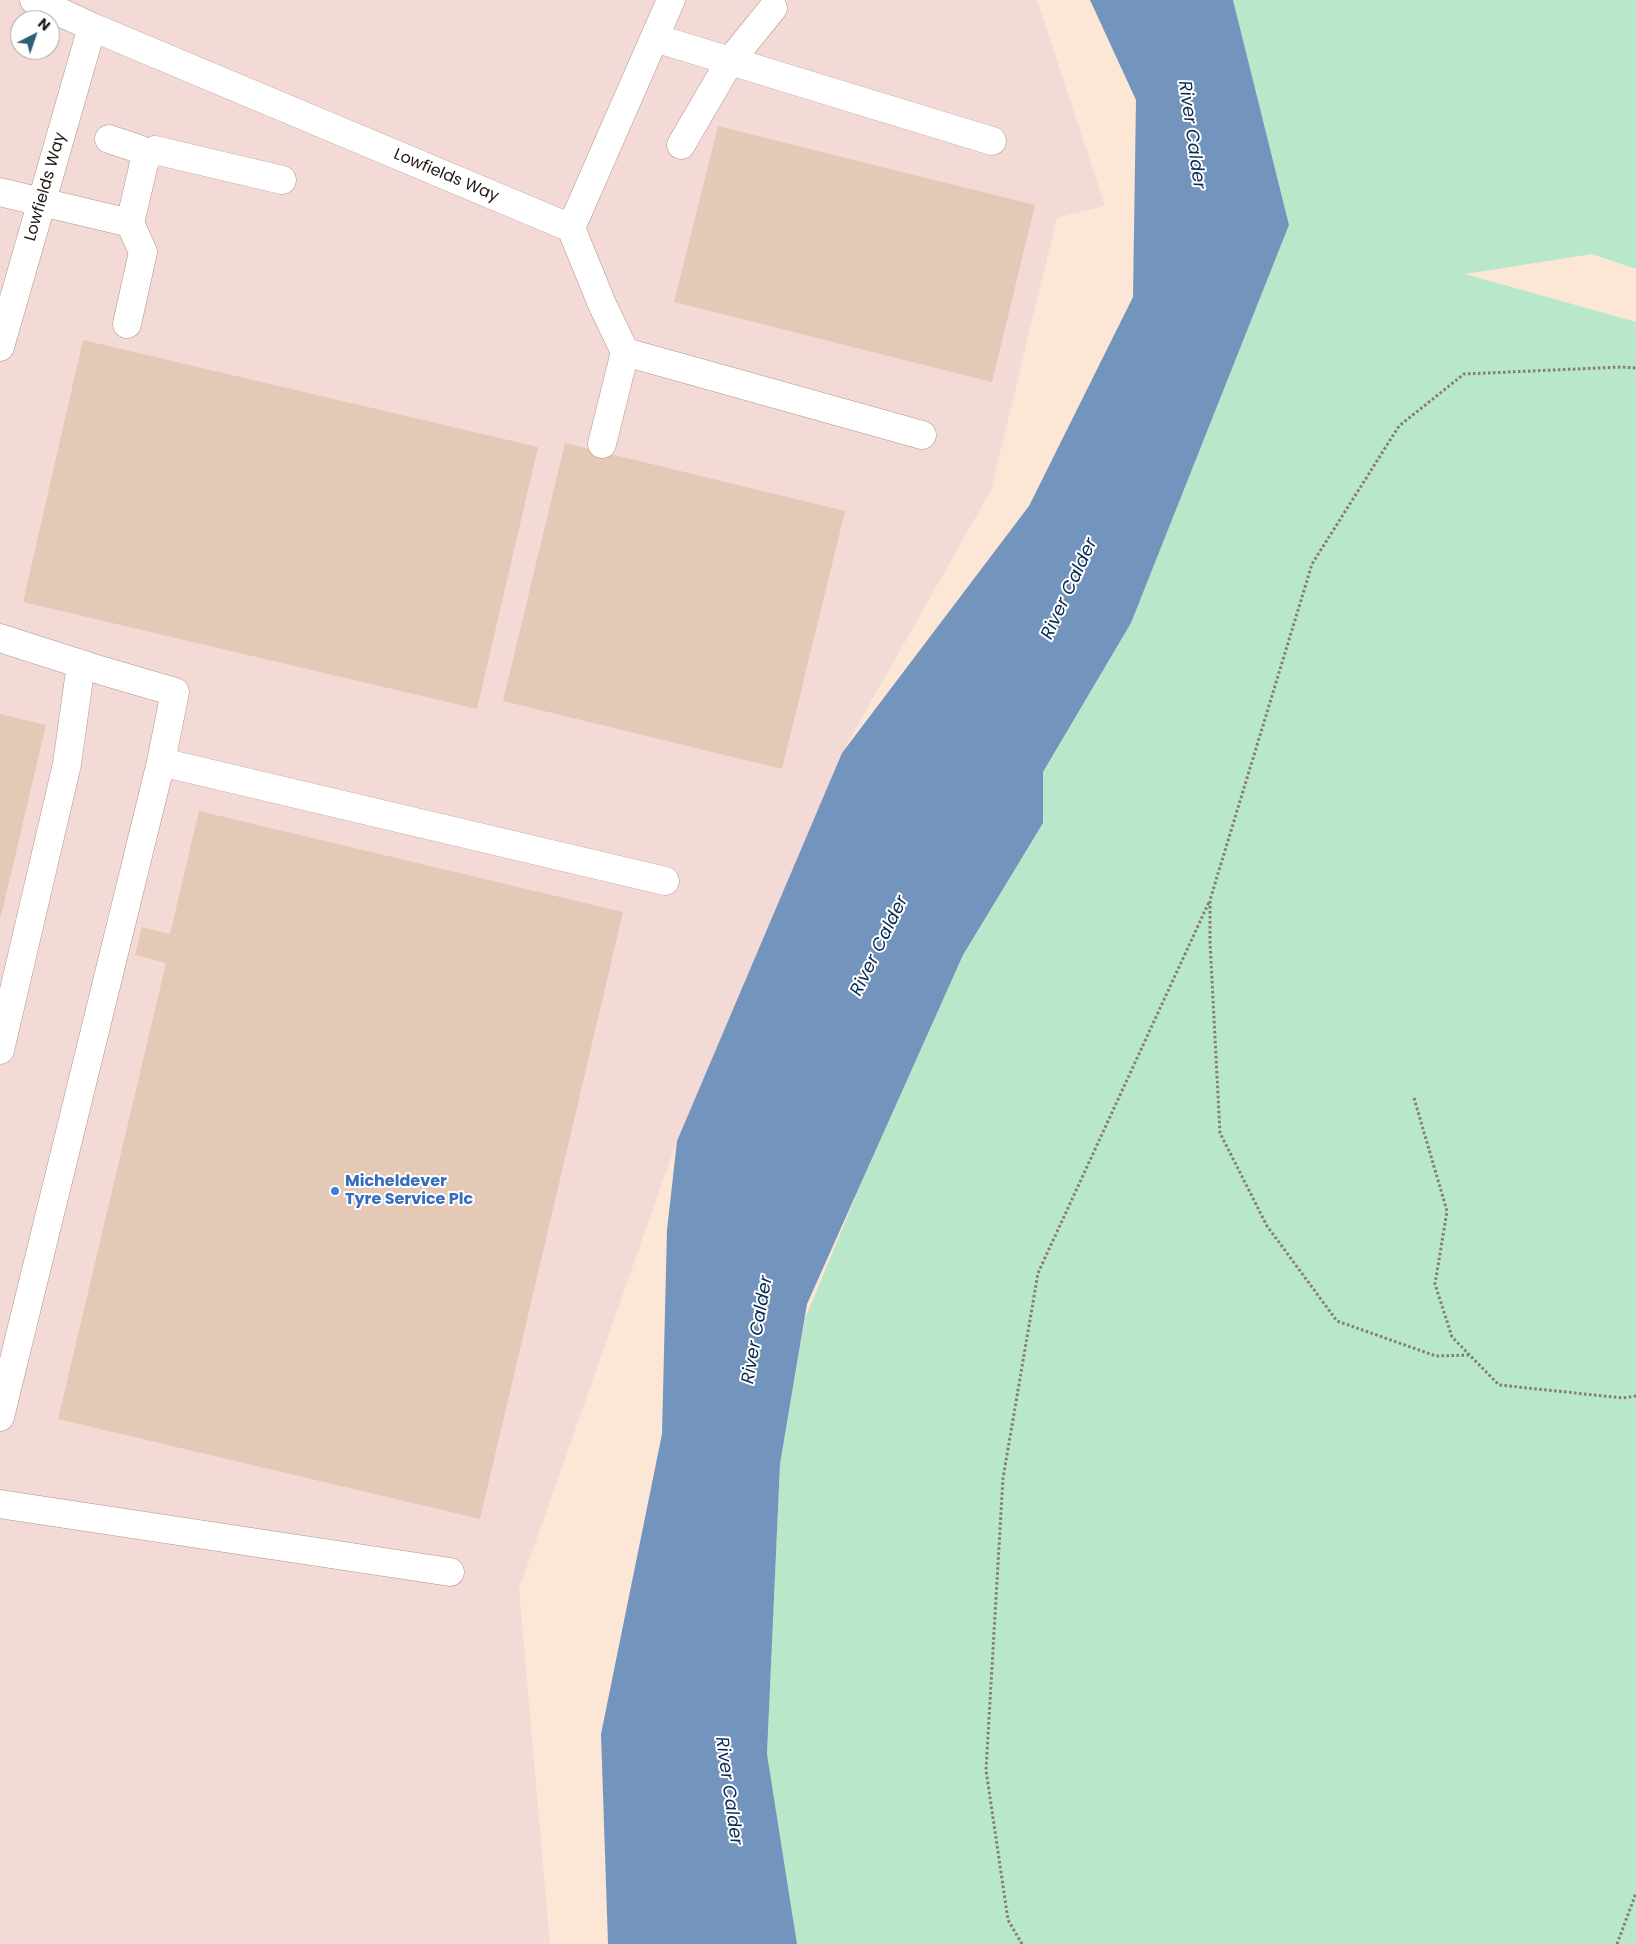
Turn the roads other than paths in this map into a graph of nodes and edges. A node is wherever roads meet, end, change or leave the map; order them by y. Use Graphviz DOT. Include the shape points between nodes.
graph roads {
  1 [pos="34,0"];
  2 [pos="671,0"];
  3 [pos="773,8"];
  4 [pos="92,27"];
  5 [pos="655,38"];
  6 [pos="730,61"];
  7 [pos="109,140"];
  8 [pos="992,141"];
  9 [pos="681,145"];
  10 [pos="145,159"];
  11 [pos="282,180"];
  12 [pos="0,192"];
  13 [pos="42,202"];
  14 [pos="130,223"];
  15 [pos="571,228"];
  16 [pos="127,324"];
  17 [pos="0,347"];
  18 [pos="625,352"];
  19 [pos="922,435"];
  20 [pos="602,444"];
  21 [pos="0,638"];
  22 [pos="92,667"];
  23 [pos="161,762"];
  24 [pos="665,881"];
  25 [pos="0,1050"];
  26 [pos="0,1417"];
  27 [pos="0,1504"];
  28 [pos="450,1572"];
  1 -- 4 [label="street, Lowfields Way"];
  2 -- 5 [label="street"];
  3 -- 6 [label="street"];
  4 -- 13 [label="street, Lowfields Way"];
  4 -- 15 [label="street, Lowfields Way"];
  5 -- 6 [label="street"];
  5 -- 15 [label="street"];
  6 -- 8 [label="street"];
  6 -- 9 [label="street"];
  7 -- 10 [label="street" via="139,149"];
  10 -- 11 [label="street" via="155,150"];
  10 -- 14 [label="street"];
  12 -- 13 [label="street"];
  13 -- 14 [label="street"];
  13 -- 17 [label="street, Lowfields Way"];
  14 -- 16 [label="street" via="142,252"];
  15 -- 18 [label="street"];
  18 -- 19 [label="street"];
  18 -- 20 [label="street"];
  21 -- 22 [label="street"];
  22 -- 23 [label="street" via="176,692"];
  22 -- 25 [label="street"];
  23 -- 24 [label="street"];
  23 -- 26 [label="street"];
  27 -- 28 [label="street"];
}
